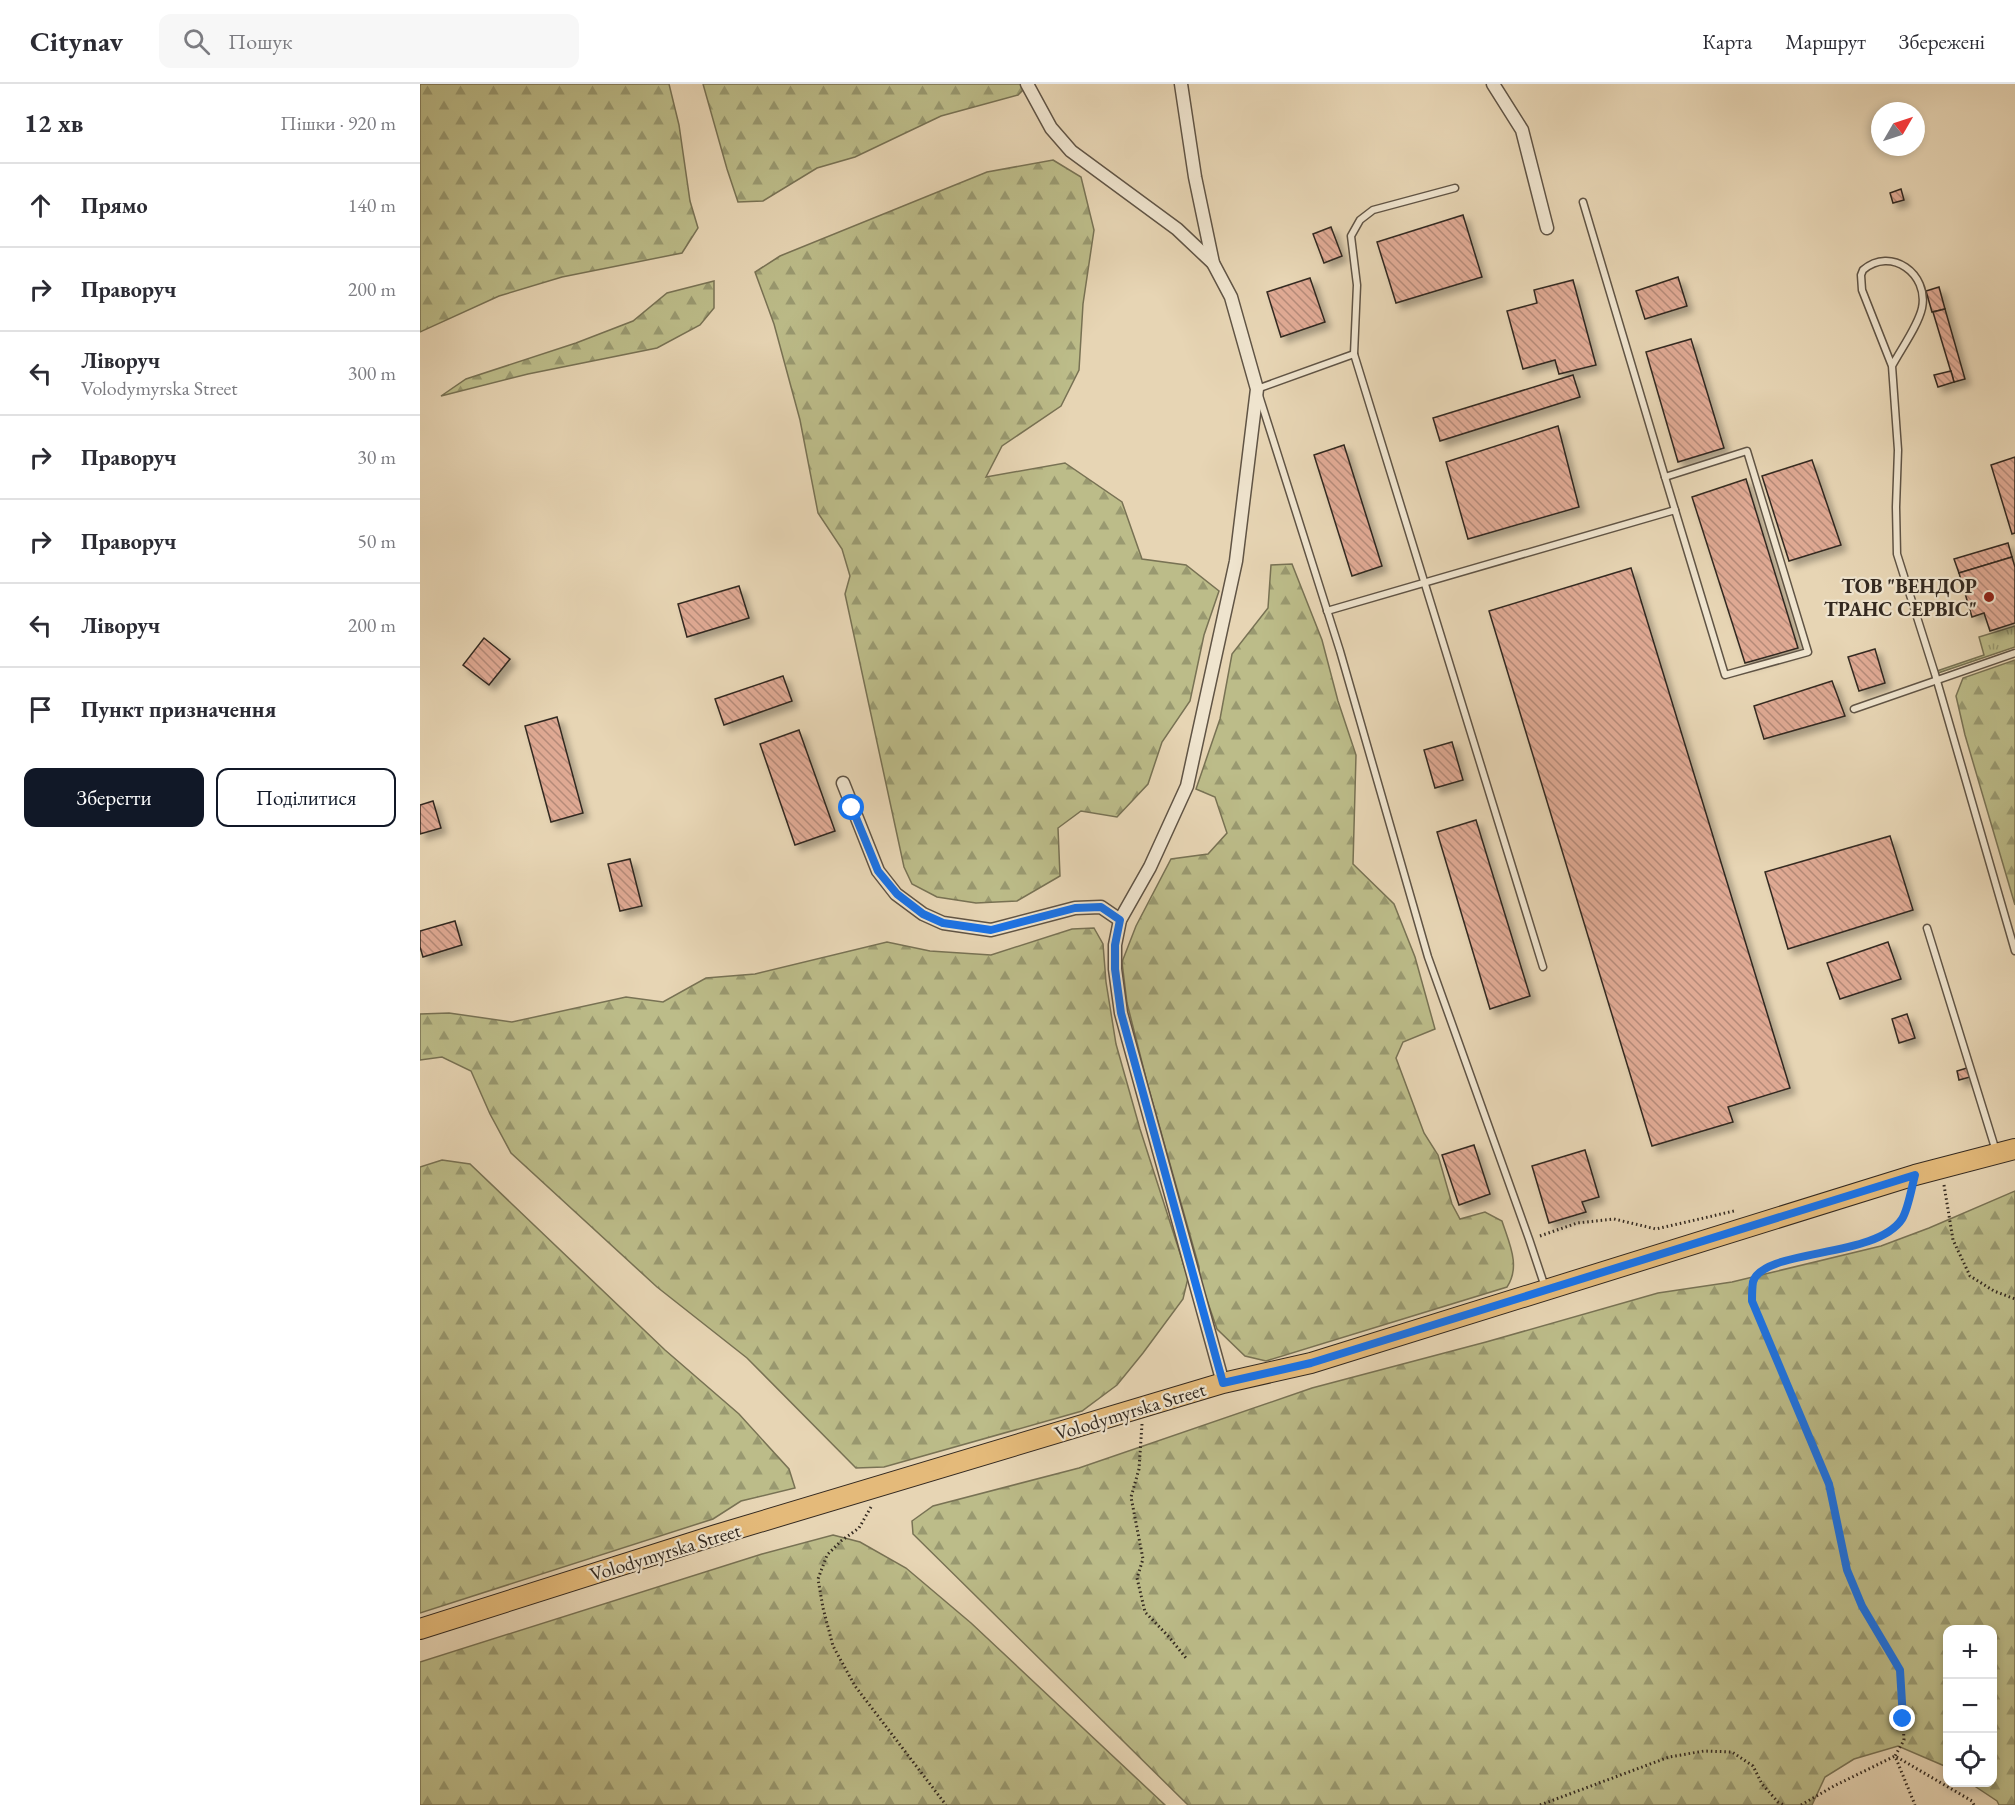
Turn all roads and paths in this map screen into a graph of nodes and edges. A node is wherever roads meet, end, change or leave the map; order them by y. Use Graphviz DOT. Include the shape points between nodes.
graph roads {
  1 [pos="1027,84"];
  2 [pos="1181,84"];
  3 [pos="1493,84"];
  4 [pos="1455,188"];
  5 [pos="1583,202"];
  6 [pos="1547,228"];
  7 [pos="1213,263"];
  8 [pos="1354,354"];
  9 [pos="1892,366"];
  10 [pos="1257,389"];
  11 [pos="1665,477"];
  12 [pos="1675,510"];
  13 [pos="1423,583"];
  14 [pos="1327,611"];
  15 [pos="2015,653"];
  16 [pos="1936,680"];
  17 [pos="1854,709"];
  18 [pos="843,783"];
  19 [pos="1120,920"];
  20 [pos="1927,928"];
  21 [pos="2015,951"];
  22 [pos="1543,967"];
  23 [pos="2006,1152"];
  24 [pos="1942,1169"];
  25 [pos="1915,1175"];
  26 [pos="1740,1210"];
  27 [pos="1530,1239"];
  28 [pos="1546,1291"];
  29 [pos="2015,1299"];
  30 [pos="1223,1383"];
  31 [pos="1144,1407"];
  32 [pos="881,1487"];
  33 [pos="420,1629"];
  34 [pos="1186,1658"];
  35 [pos="1895,1756"];
  36 [pos="946,1805"];
  37 [pos="1540,1805"];
  38 [pos="1784,1805"];
  39 [pos="1801,1805"];
  40 [pos="1915,1805"];
  41 [pos="1974,1805"];
  1 -- 7 [label="street" via="1052,128 1071,151 1177,229"];
  2 -- 7 [label="street"];
  3 -- 6 [label="street" via="1522,130"];
  4 -- 8 [label="lane" via="1373,210 1360,220 1351,236 1357,285"];
  5 -- 11 [label="lane"];
  7 -- 10 [label="street" via="1231,297"];
  8 -- 10 [label="lane"];
  8 -- 13 [label="lane"];
  9 -- 9 [label="lane" via="1861,281 1867,266 1885,261 1898,262 1908,269 1918,282 1923,300"];
  9 -- 16 [label="lane" via="1898,450 1897,554"];
  10 -- 14 [label="lane"];
  10 -- 19 [label="street" via="1236,561 1188,786"];
  11 -- 12 [label="lane"];
  11 -- 12 [label="lane" via="1747,451 1808,652 1725,675"];
  12 -- 13 [label="lane"];
  13 -- 14 [label="lane"];
  13 -- 22 [label="lane"];
  14 -- 27 [label="lane" via="1428,957"];
  15 -- 16 [label="lane"];
  16 -- 17 [label="lane"];
  16 -- 21 [label="lane"];
  18 -- 19 [label="street" via="878,871 897,894 923,914 943,923 991,930 1075,908 1101,907"];
  19 -- 30 [label="street" via="1115,969 1121,1013"];
  20 -- 23 [label="lane"];
  23 -- 24 [label="main road, Volodymyrska Street"];
  24 -- 25 [label="main road, Volodymyrska Street"];
  24 -- 29 [label="path" via="1953,1240 1970,1276 1994,1292"];
  25 -- 28 [label="main road, Volodymyrska Street"];
  25 -- 35 [label="path" via="1902,1219 1885,1235 1766,1267 1753,1281 1752,1301 1829,1484 1847,1570 1862,1606 1900,1670 1904,1740"];
  26 -- 27 [label="path" via="1656,1229 1614,1219 1577,1223"];
  27 -- 28 [label="lane"];
  28 -- 30 [label="main road, Volodymyrska Street" via="1311,1363"];
  30 -- 31 [label="main road, Volodymyrska Street"];
  31 -- 32 [label="main road, Volodymyrska Street"];
  31 -- 34 [label="path" via="1139,1469 1131,1497 1143,1559 1137,1578 1145,1612"];
  32 -- 33 [label="main road, Volodymyrska Street"];
  32 -- 36 [label="path" via="864,1521 827,1556 818,1579 823,1608 833,1646 855,1686"];
  35 -- 39 [label="path"];
  35 -- 40 [label="path"];
  35 -- 41 [label="path" via="1946,1784"];
  37 -- 38 [label="path" via="1669,1757 1704,1751 1732,1752 1746,1761"];
}
